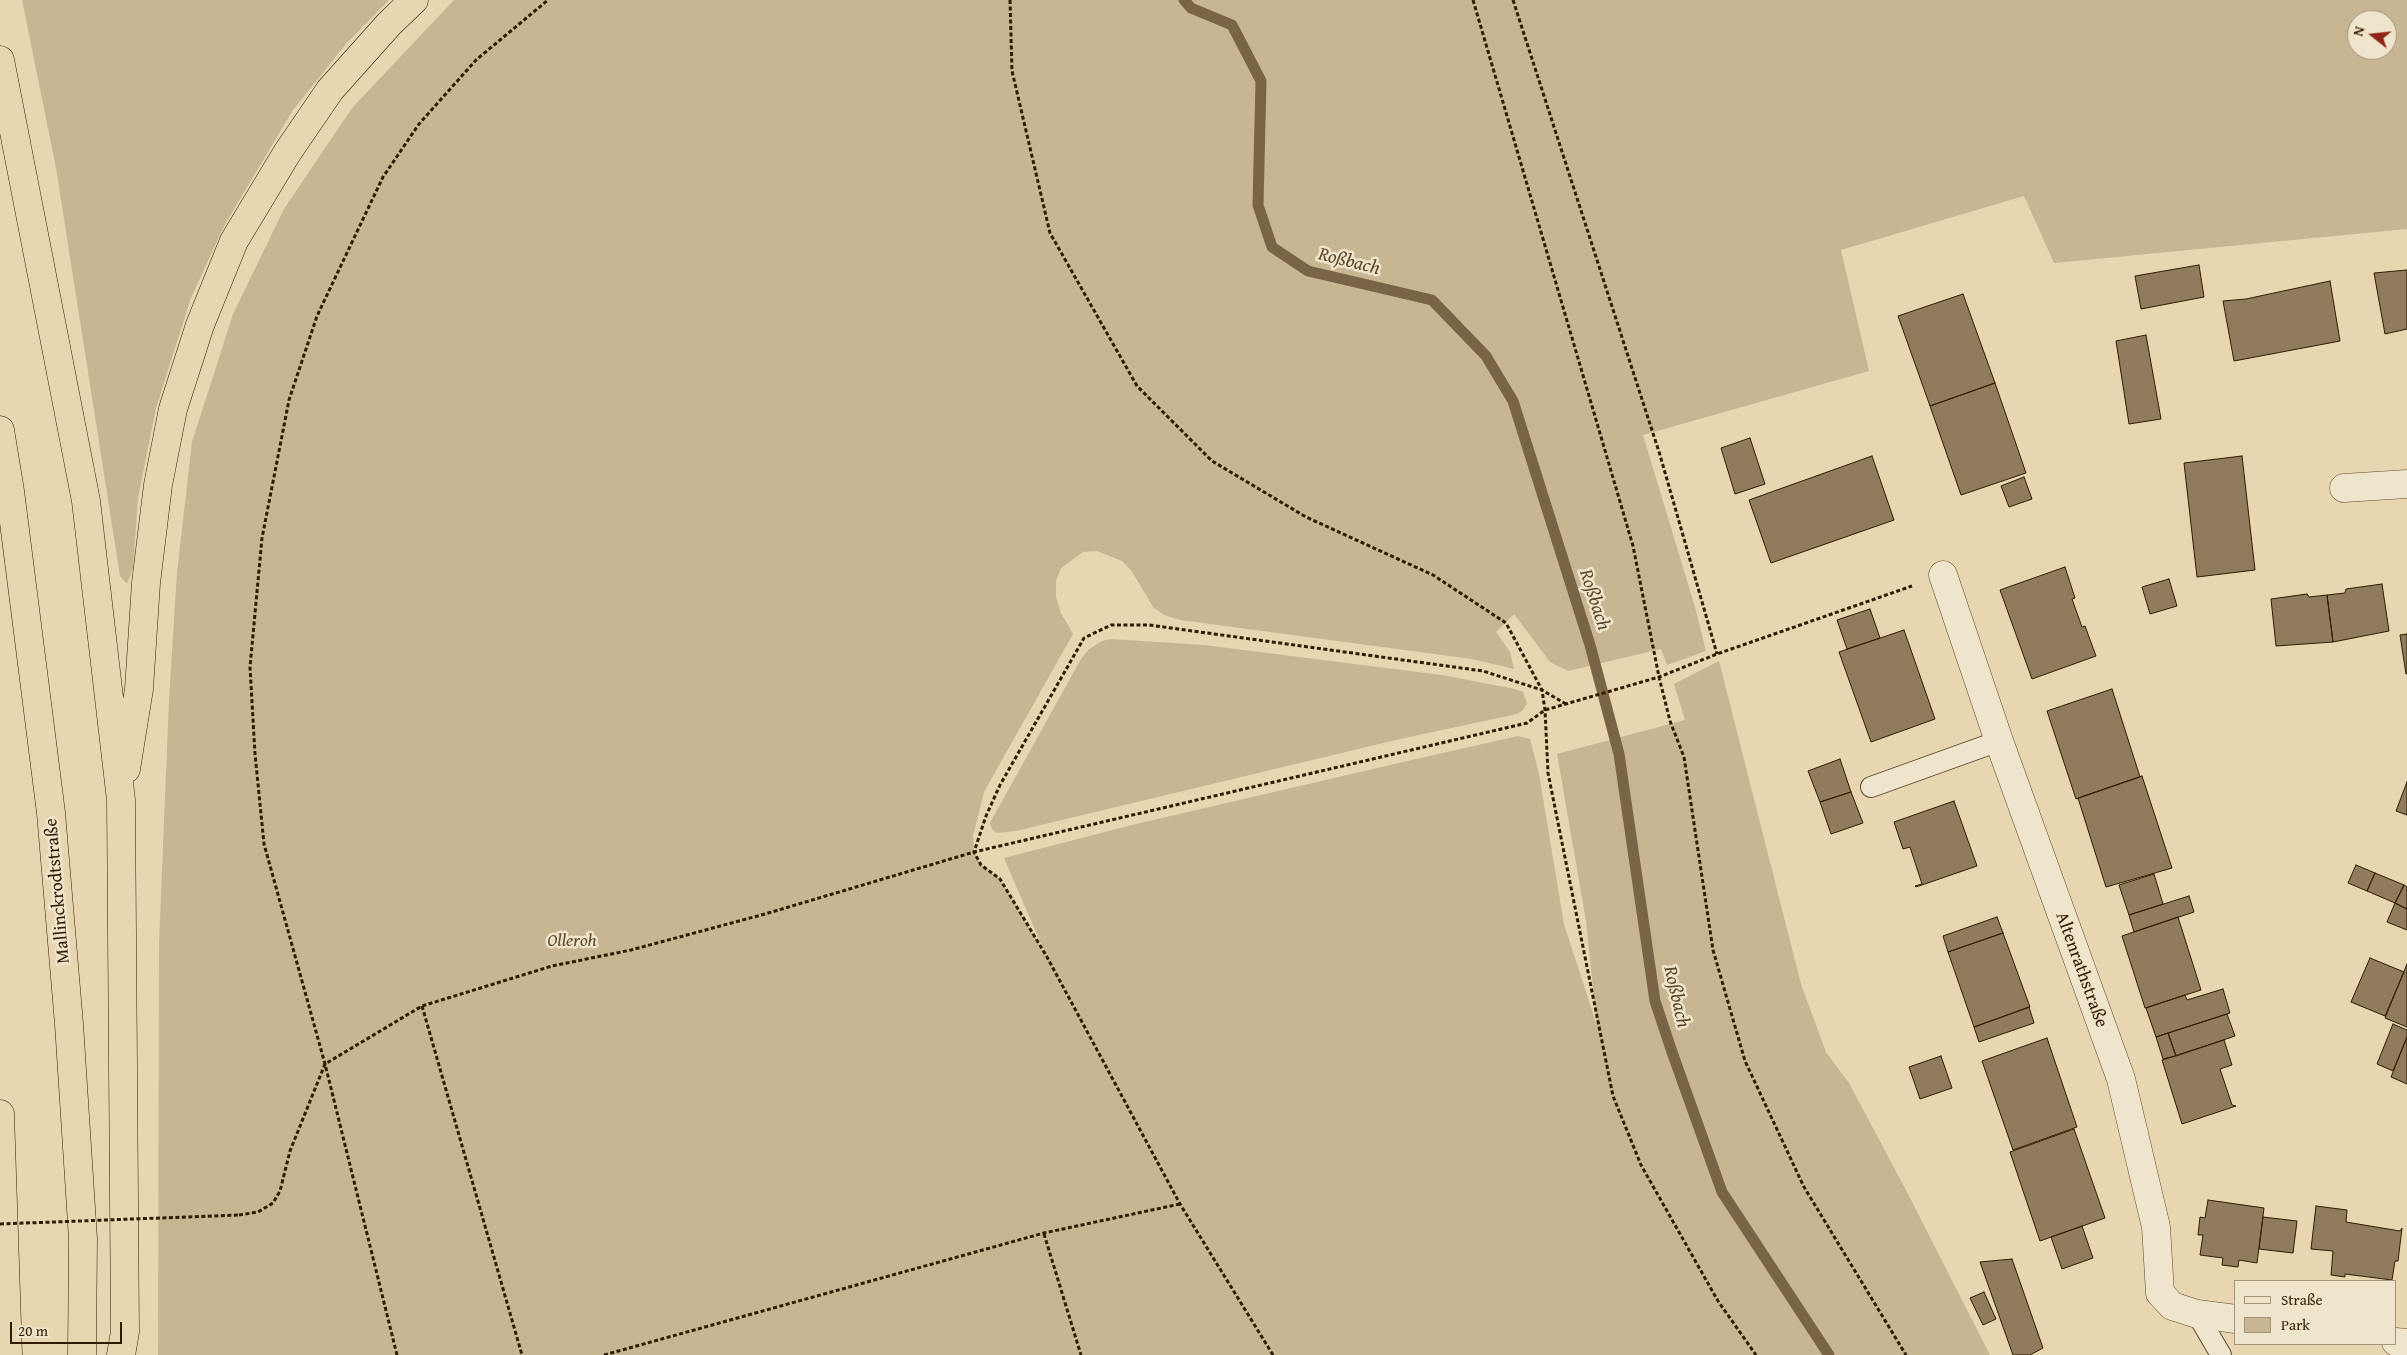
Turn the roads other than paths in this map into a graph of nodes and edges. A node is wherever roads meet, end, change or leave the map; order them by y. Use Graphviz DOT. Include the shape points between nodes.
graph roads {
  1 [pos="414,0"];
  2 [pos="0,60"];
  3 [pos="0,430"];
  4 [pos="2407,484"];
  5 [pos="2344,488"];
  6 [pos="1943,575"];
  7 [pos="1999,741"];
  8 [pos="1871,787"];
  9 [pos="121,800"];
  10 [pos="0,1114"];
  11 [pos="2197,1314"];
  12 [pos="2234,1319"];
  13 [pos="8,1355"];
  14 [pos="82,1355"];
  15 [pos="122,1355"];
  16 [pos="2221,1355"];
  1 -- 9 [label="highway" via="330,90 287,153 234,241 200,325 174,408 158,485 146,583 139,689"];
  2 -- 9 [label="highway" via="86,501"];
  3 -- 14 [label="highway, Mallinckrodtstraße" via="51,813 83,1239"];
  4 -- 5 [label="street"];
  6 -- 7 [label="street, Altenrathstraße"];
  7 -- 8 [label="lane"];
  7 -- 11 [label="street, Altenrathstraße" via="2121,1079 2156,1227 2160,1293 2172,1306"];
  9 -- 15 [label="highway" via="125,1332"];
  10 -- 13 [label="highway"];
  11 -- 12 [label="street, Altenrathstraße"];
  11 -- 16 [label="lane"];
}
